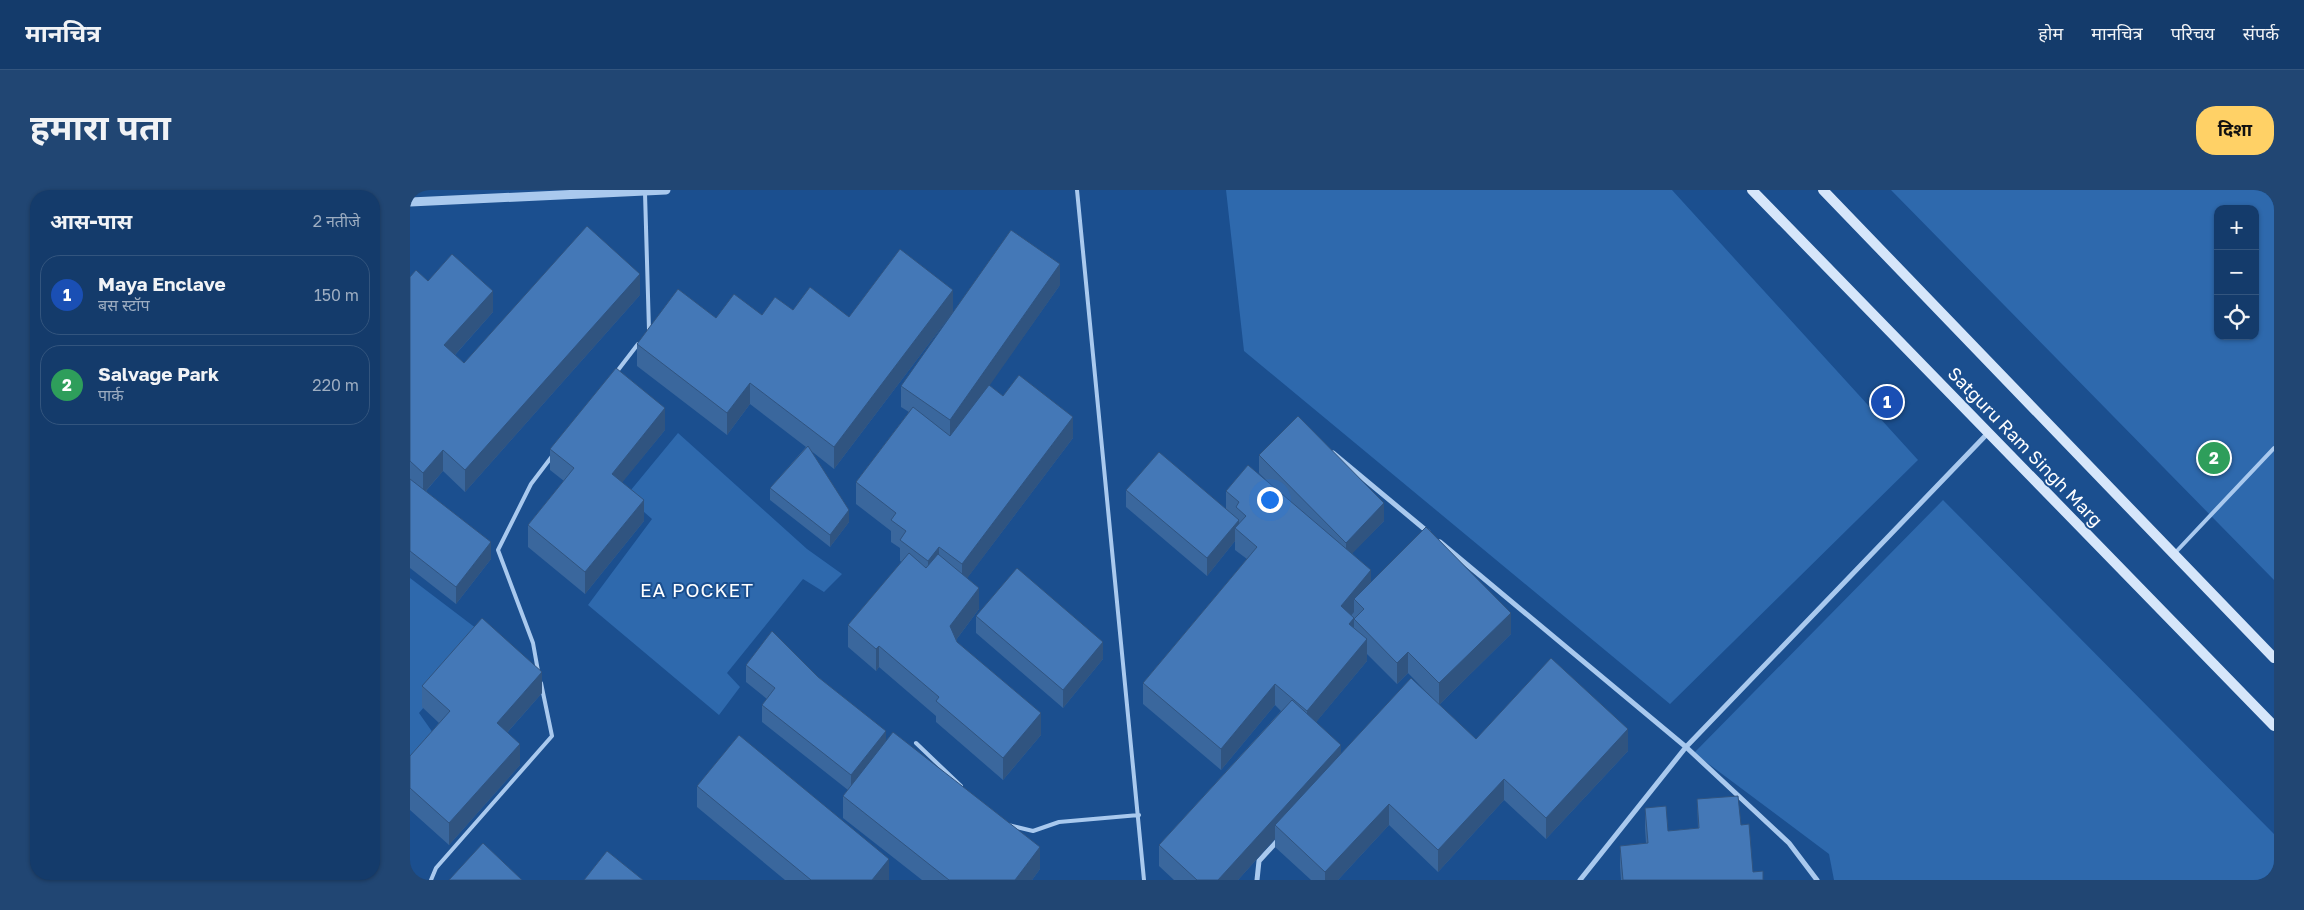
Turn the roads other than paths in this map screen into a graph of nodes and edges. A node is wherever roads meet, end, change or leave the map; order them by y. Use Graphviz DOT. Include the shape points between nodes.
graph roads {
  1 [pos="666,190"];
  2 [pos="1077,190"];
  3 [pos="1752,190"];
  4 [pos="1823,190"];
  5 [pos="645,192"];
  6 [pos="410,202"];
  7 [pos="614,376"];
  8 [pos="1988,433"];
  9 [pos="1328,448"];
  10 [pos="2274,448"];
  11 [pos="554,453"];
  12 [pos="2174,554"];
  13 [pos="2274,658"];
  14 [pos="2274,726"];
  15 [pos="916,743"];
  16 [pos="1686,747"];
  17 [pos="965,789"];
  18 [pos="1138,815"];
  19 [pos="1000,823"];
  20 [pos="1286,831"];
  21 [pos="432,880"];
  22 [pos="1144,880"];
  23 [pos="1257,880"];
  24 [pos="1580,880"];
  25 [pos="1817,880"];
  1 -- 5 [label="street"];
  2 -- 18 [label="lane"];
  3 -- 8 [label="main road, Satguru Ram Singh Marg"];
  4 -- 12 [label="main road, Satguru Ram Singh Marg"];
  5 -- 6 [label="street"];
  5 -- 7 [label="lane" via="649,330"];
  8 -- 14 [label="main road, Satguru Ram Singh Marg"];
  8 -- 16 [label="street"];
  9 -- 16 [label="street"];
  10 -- 12 [label="lane"];
  11 -- 21 [label="lane" via="531,484 498,550 533,643 552,736 436,868"];
  12 -- 13 [label="main road, Satguru Ram Singh Marg"];
  15 -- 17 [label="lane"];
  16 -- 24 [label="street"];
  16 -- 25 [label="street" via="1789,844"];
  18 -- 19 [label="lane" via="1059,822 1033,831"];
  18 -- 22 [label="lane"];
  20 -- 23 [label="street" via="1259,861"];
}
